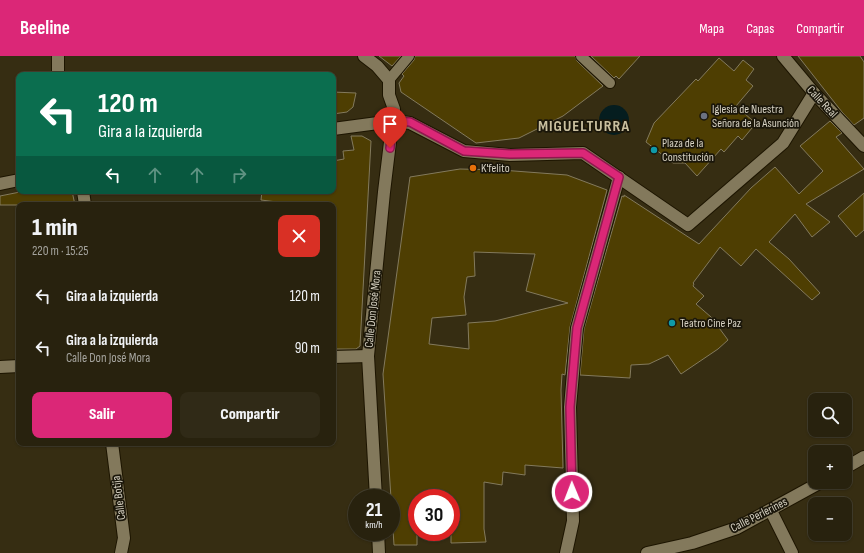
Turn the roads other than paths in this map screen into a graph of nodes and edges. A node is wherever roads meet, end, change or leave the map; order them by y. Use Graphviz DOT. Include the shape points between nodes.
graph roads {
  1 [pos="58,56"];
  2 [pos="364,56"];
  3 [pos="409,56"];
  4 [pos="580,56"];
  5 [pos="783,56"];
  6 [pos="58,72"];
  7 [pos="389,80"];
  8 [pos="610,83"];
  9 [pos="814,93"];
  10 [pos="393,121"];
  11 [pos="336,130"];
  12 [pos="864,146"];
  13 [pos="619,177"];
  14 [pos="16,181"];
  15 [pos="0,184"];
  16 [pos="368,356"];
  17 [pos="336,357"];
  18 [pos="16,366"];
  19 [pos="0,367"];
  20 [pos="112,446"];
  21 [pos="864,457"];
  22 [pos="852,464"];
  23 [pos="375,489"];
  24 [pos="809,489"];
  25 [pos="771,511"];
  26 [pos="378,541"];
  27 [pos="121,553"];
  28 [pos="379,553"];
  29 [pos="566,553"];
  30 [pos="647,553"];
  31 [pos="792,553"];
  1 -- 6 [label="street"];
  2 -- 7 [label="street"];
  3 -- 7 [label="street"];
  4 -- 8 [label="street"];
  5 -- 9 [label="street, Calle Real"];
  7 -- 10 [label="street, Calle Don José Mora" via="389,95 394,108"];
  9 -- 12 [label="street, Calle Real"];
  9 -- 13 [label="street" via="783,143 688,225"];
  10 -- 11 [label="street"];
  10 -- 13 [label="street" via="410,122 464,151 510,154 583,153"];
  10 -- 16 [label="street, Calle Don José Mora"];
  13 -- 29 [label="street" via="577,328 570,407 573,521"];
  14 -- 15 [label="street"];
  16 -- 17 [label="street"];
  16 -- 23 [label="street, Calle Don José Mora"];
  18 -- 19 [label="street"];
  20 -- 27 [label="street, Calle Botija" via="124,538"];
  21 -- 22 [label="street"];
  24 -- 25 [label="street, Calle Perlerines"];
  25 -- 30 [label="street, Calle Perlerines" via="737,528 692,543"];
  25 -- 31 [label="street"];
  26 -- 28 [label="street"];
}
